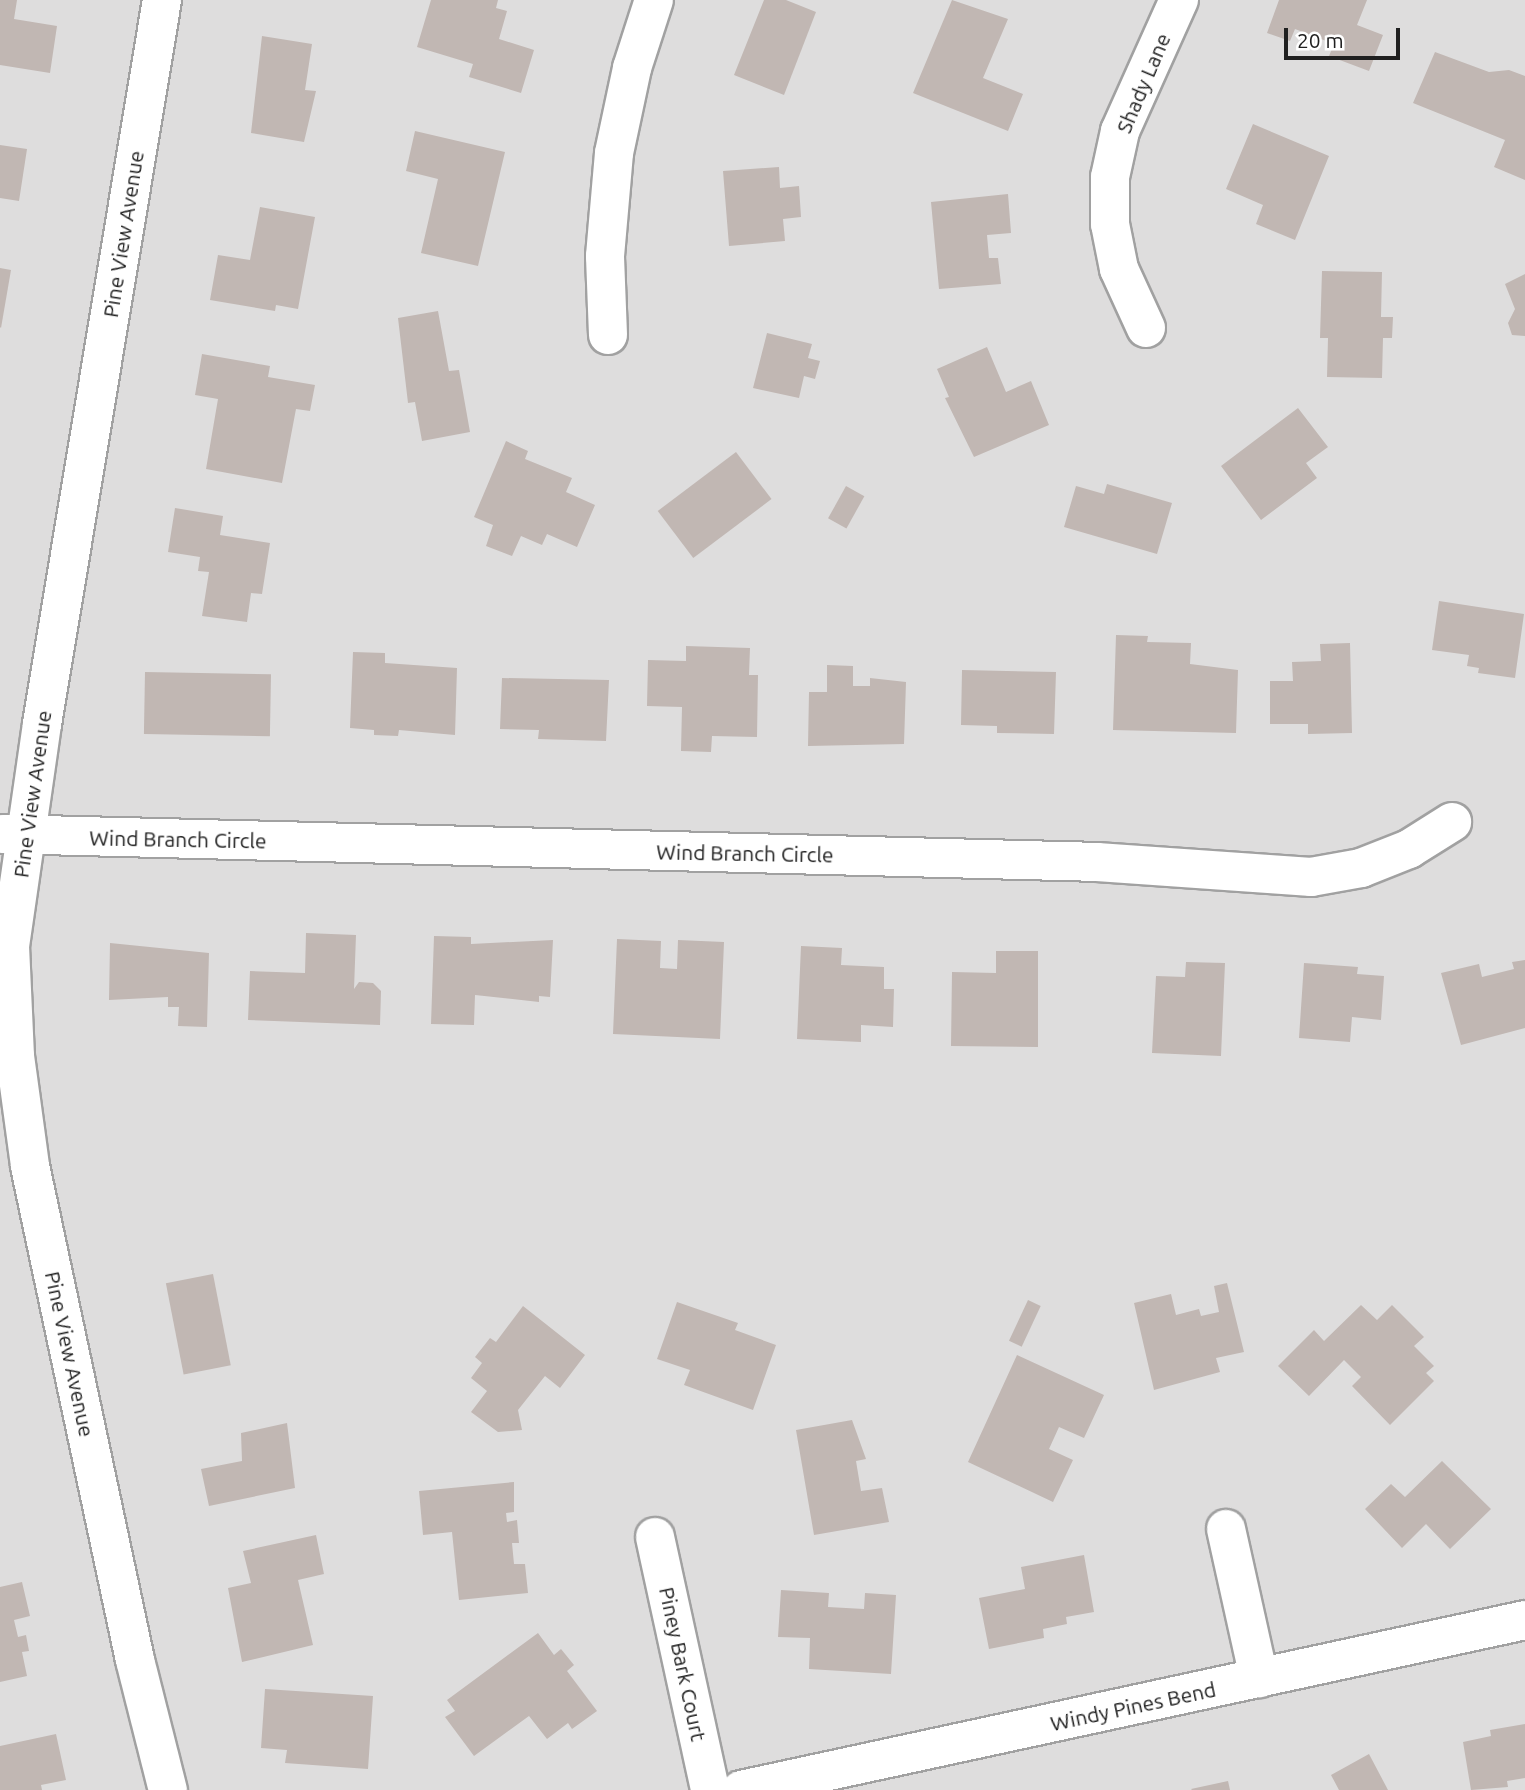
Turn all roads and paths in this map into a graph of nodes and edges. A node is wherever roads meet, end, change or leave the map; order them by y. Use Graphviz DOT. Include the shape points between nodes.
graph roads {
  1 [pos="162,0"];
  2 [pos="654,0"];
  3 [pos="1179,0"];
  4 [pos="1146,328"];
  5 [pos="608,335"];
  6 [pos="1452,822"];
  7 [pos="13,835"];
  8 [pos="1226,1530"];
  9 [pos="655,1537"];
  10 [pos="1525,1620"];
  11 [pos="1259,1678"];
  12 [pos="168,1790"];
  13 [pos="710,1790"];
  14 [pos="741,1790"];
  1 -- 7 [label="street, Pine View Avenue"];
  2 -- 5 [label="street" via="632,68 614,153 606,257"];
  3 -- 4 [label="street, Shady Lane" via="1120,131 1110,177 1110,224 1119,269"];
  6 -- 7 [label="street, Wind Branch Circle" via="1409,849 1373,863 1311,877 1097,862"];
  7 -- 12 [label="street, Pine View Avenue" via="10,946 15,1056 30,1166 135,1660"];
  8 -- 11 [label="street"];
  9 -- 13 [label="street, Piney Bark Court"];
  10 -- 11 [label="street, Windy Pines Bend"];
  11 -- 14 [label="street, Windy Pines Bend"];
}
